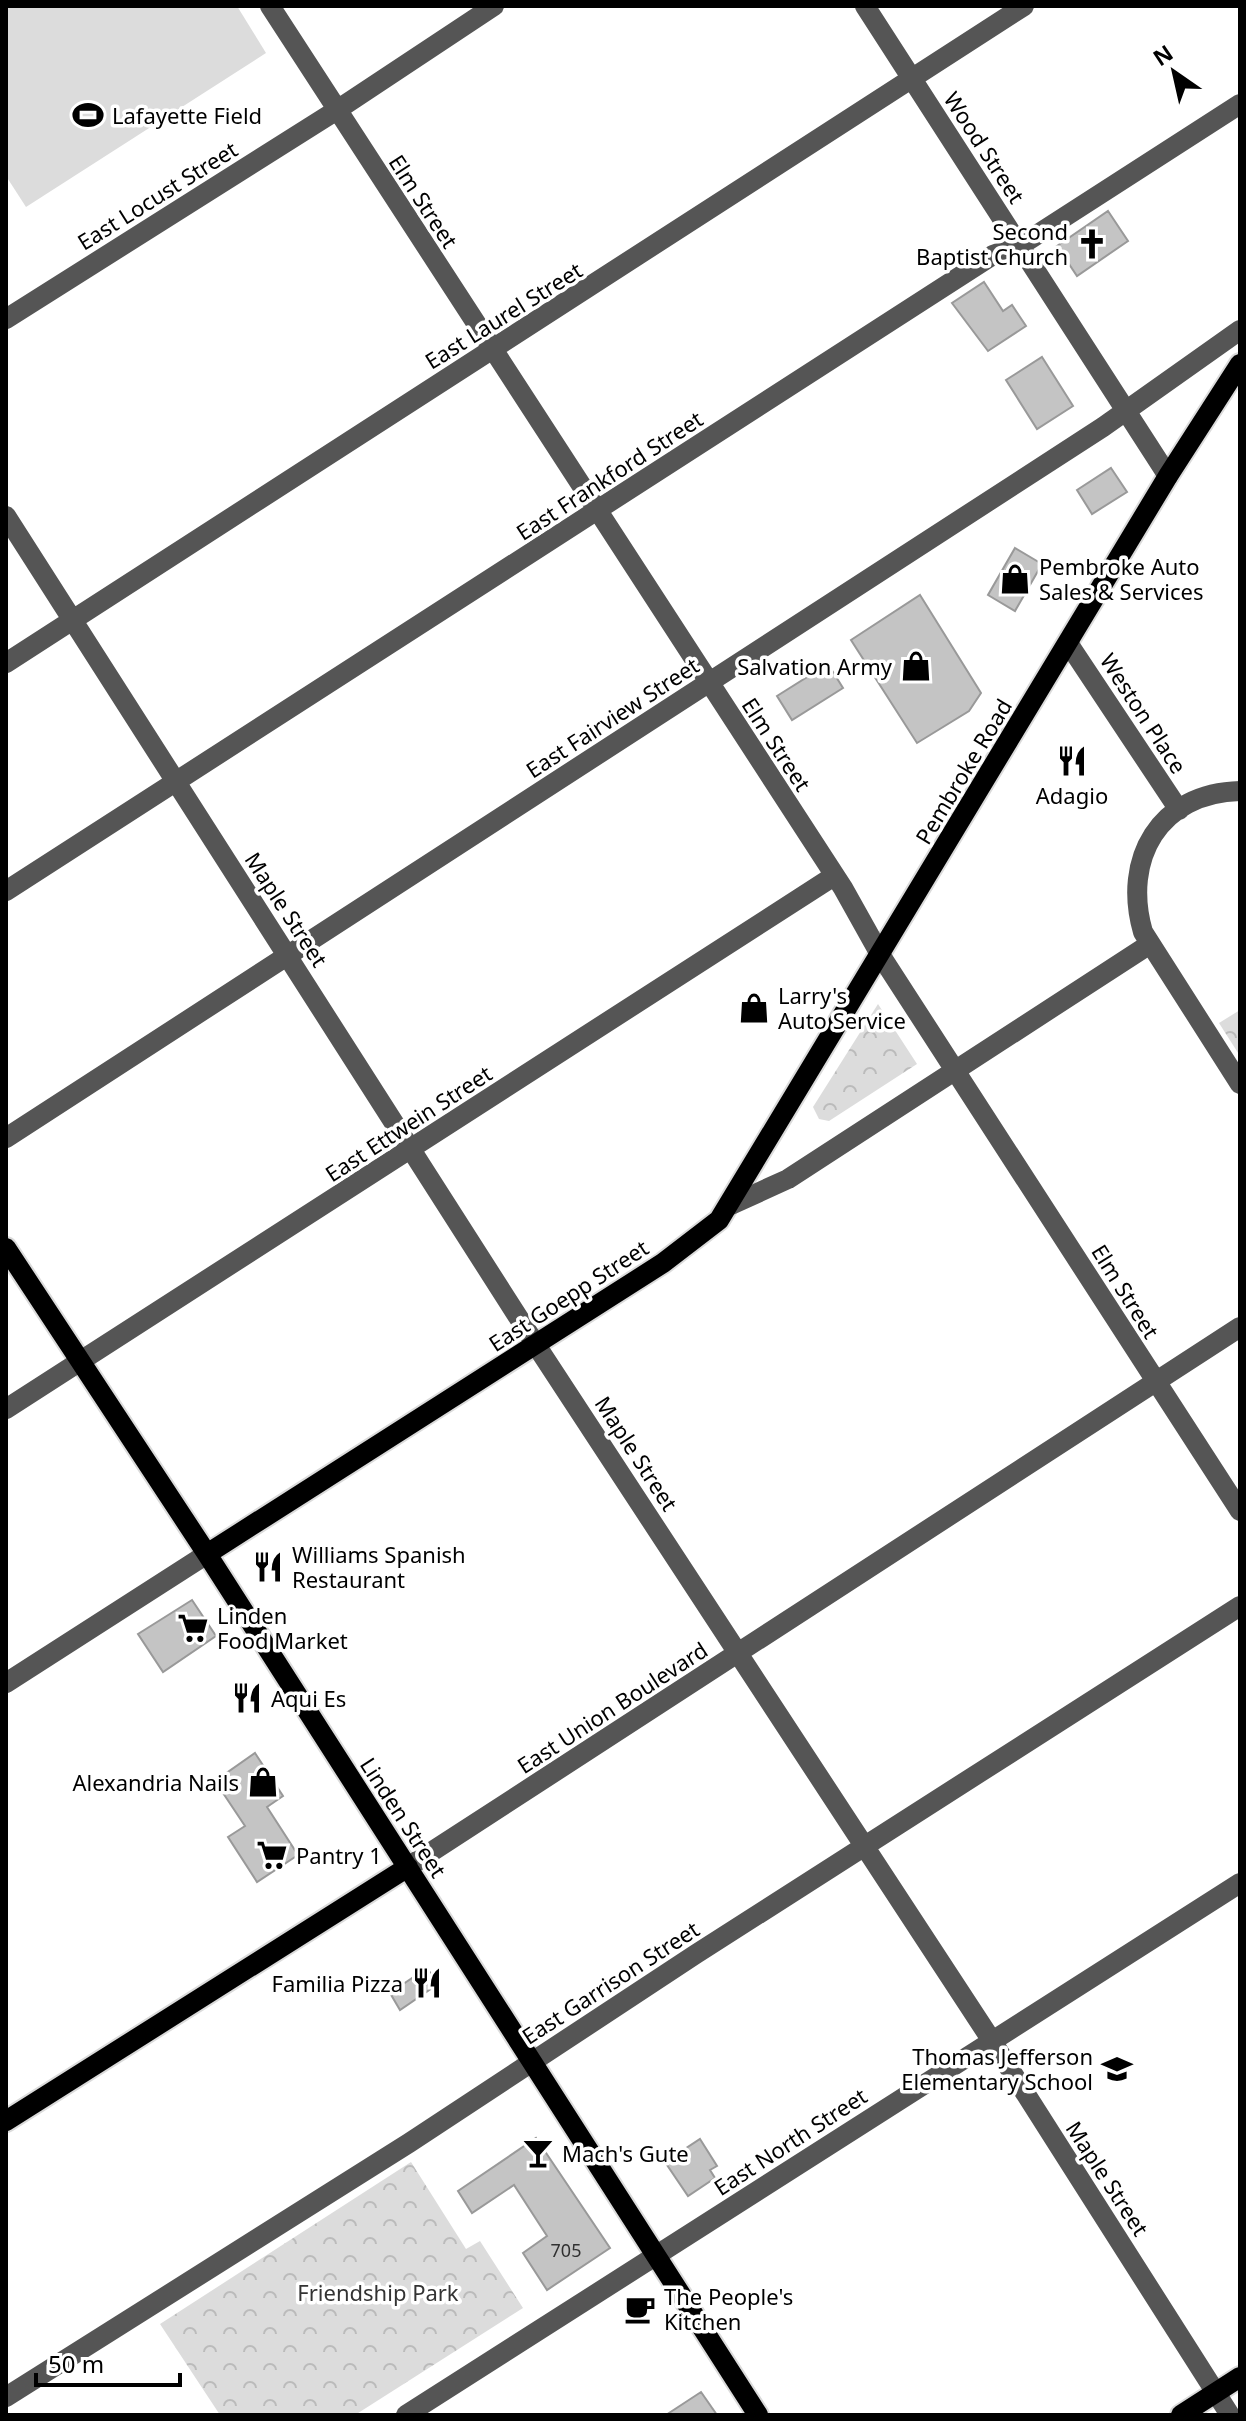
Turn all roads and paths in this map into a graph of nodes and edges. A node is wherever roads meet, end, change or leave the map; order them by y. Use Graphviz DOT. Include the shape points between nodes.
graph roads {
  1 [pos="270,6"];
  2 [pos="494,6"];
  3 [pos="865,6"];
  4 [pos="1024,6"];
  5 [pos="914,80"];
  6 [pos="1240,104"];
  7 [pos="337,110"];
  8 [pos="1021,245"];
  9 [pos="6,319"];
  10 [pos="1240,330"];
  11 [pos="492,351"];
  12 [pos="1237,377"];
  13 [pos="1126,412"];
  14 [pos="1168,476"];
  15 [pos="597,511"];
  16 [pos="6,516"];
  17 [pos="73,620"];
  18 [pos="1068,643"];
  19 [pos="6,663"];
  20 [pos="708,683"];
  21 [pos="176,781"];
  22 [pos="1240,791"];
  23 [pos="1179,810"];
  24 [pos="834,876"];
  25 [pos="6,891"];
  26 [pos="1150,944"];
  27 [pos="288,954"];
  28 [pos="881,956"];
  29 [pos="956,1070"];
  30 [pos="1240,1084"];
  31 [pos="6,1138"];
  32 [pos="411,1149"];
  33 [pos="731,1205"];
  34 [pos="6,1248"];
  35 [pos="1240,1327"];
  36 [pos="536,1345"];
  37 [pos="80,1361"];
  38 [pos="1156,1383"];
  39 [pos="6,1409"];
  40 [pos="1240,1511"];
  41 [pos="207,1554"];
  42 [pos="1240,1606"];
  43 [pos="739,1654"];
  44 [pos="6,1683"];
  45 [pos="864,1850"];
  46 [pos="408,1867"];
  47 [pos="1240,1883"];
  48 [pos="992,2041"];
  49 [pos="532,2061"];
  50 [pos="6,2121"];
  51 [pos="658,2255"];
  52 [pos="1240,2377"];
  53 [pos="1216,2393"];
  54 [pos="6,2397"];
  55 [pos="406,2415"];
  56 [pos="758,2415"];
  57 [pos="1181,2415"];
  58 [pos="1230,2415"];
  1 -- 7 [label="street, Elm Street"];
  2 -- 7 [label="street, East Locust Street"];
  3 -- 5 [label="street, Wood Street"];
  4 -- 5 [label="street, East Laurel Street"];
  5 -- 8 [label="street, Wood Street"];
  5 -- 11 [label="street, East Laurel Street"];
  6 -- 8 [label="street, East Frankford Street"];
  7 -- 9 [label="street, East Locust Street"];
  7 -- 11 [label="street, Elm Street"];
  8 -- 13 [label="street, Wood Street"];
  8 -- 15 [label="street, East Frankford Street" via="993,255"];
  10 -- 13 [label="street, East Fairview Street"];
  11 -- 15 [label="street, Elm Street"];
  11 -- 17 [label="street, East Laurel Street"];
  12 -- 14 [label="main road, Pembroke Road"];
  13 -- 14 [label="street, Wood Street"];
  13 -- 20 [label="street, East Fairview Street"];
  14 -- 18 [label="main road, Pembroke Road"];
  15 -- 20 [label="street, Elm Street"];
  15 -- 21 [label="street, East Frankford Street"];
  16 -- 17 [label="street, Maple Street"];
  17 -- 19 [label="street, East Laurel Street"];
  17 -- 21 [label="street, Maple Street"];
  18 -- 23 [label="street, Weston Place"];
  18 -- 28 [label="main road, Pembroke Road"];
  20 -- 24 [label="street, Elm Street"];
  20 -- 27 [label="street, East Fairview Street"];
  21 -- 25 [label="street, East Frankford Street"];
  21 -- 27 [label="street, Maple Street"];
  22 -- 23 [label="street"];
  23 -- 26 [label="street" via="1156,829 1139,868 1136,903"];
  24 -- 28 [label="street, Elm Street"];
  24 -- 32 [label="street, East Ettwein Street"];
  26 -- 29 [label="street, East Goepp Street"];
  26 -- 30 [label="street"];
  27 -- 31 [label="street, East Fairview Street"];
  27 -- 32 [label="street, Maple Street"];
  28 -- 29 [label="street, Elm Street"];
  28 -- 33 [label="main road, Pembroke Road"];
  29 -- 33 [label="street, East Goepp Street" via="788,1179"];
  29 -- 38 [label="street, Elm Street"];
  32 -- 36 [label="street, Maple Street"];
  32 -- 37 [label="street, East Ettwein Street"];
  33 -- 36 [label="main road, East Goepp Street" via="663,1263"];
  34 -- 37 [label="main road, Linden Street"];
  35 -- 38 [label="street, East Union Boulevard"];
  36 -- 41 [label="main road, East Goepp Street"];
  36 -- 43 [label="street, Maple Street"];
  37 -- 39 [label="street, East Ettwein Street"];
  37 -- 41 [label="main road, Linden Street"];
  38 -- 40 [label="street, Elm Street"];
  38 -- 43 [label="street, East Union Boulevard"];
  41 -- 44 [label="street, East Goepp Street"];
  41 -- 46 [label="main road, Linden Street"];
  42 -- 45 [label="street, East Garrison Street"];
  43 -- 45 [label="street, Maple Street"];
  43 -- 46 [label="street, East Union Boulevard"];
  45 -- 48 [label="street, Maple Street"];
  45 -- 49 [label="street, East Garrison Street"];
  46 -- 49 [label="main road, Linden Street"];
  46 -- 50 [label="main road, East Union Boulevard"];
  47 -- 48 [label="street, East North Street"];
  48 -- 51 [label="street, East North Street"];
  48 -- 53 [label="street, Maple Street"];
  49 -- 51 [label="main road, Linden Street"];
  49 -- 54 [label="street, East Garrison Street"];
  51 -- 55 [label="street, East North Street"];
  51 -- 56 [label="main road, Linden Street"];
  52 -- 53 [label="main road"];
  53 -- 57 [label="main road"];
  53 -- 58 [label="street, Maple Street"];
}
